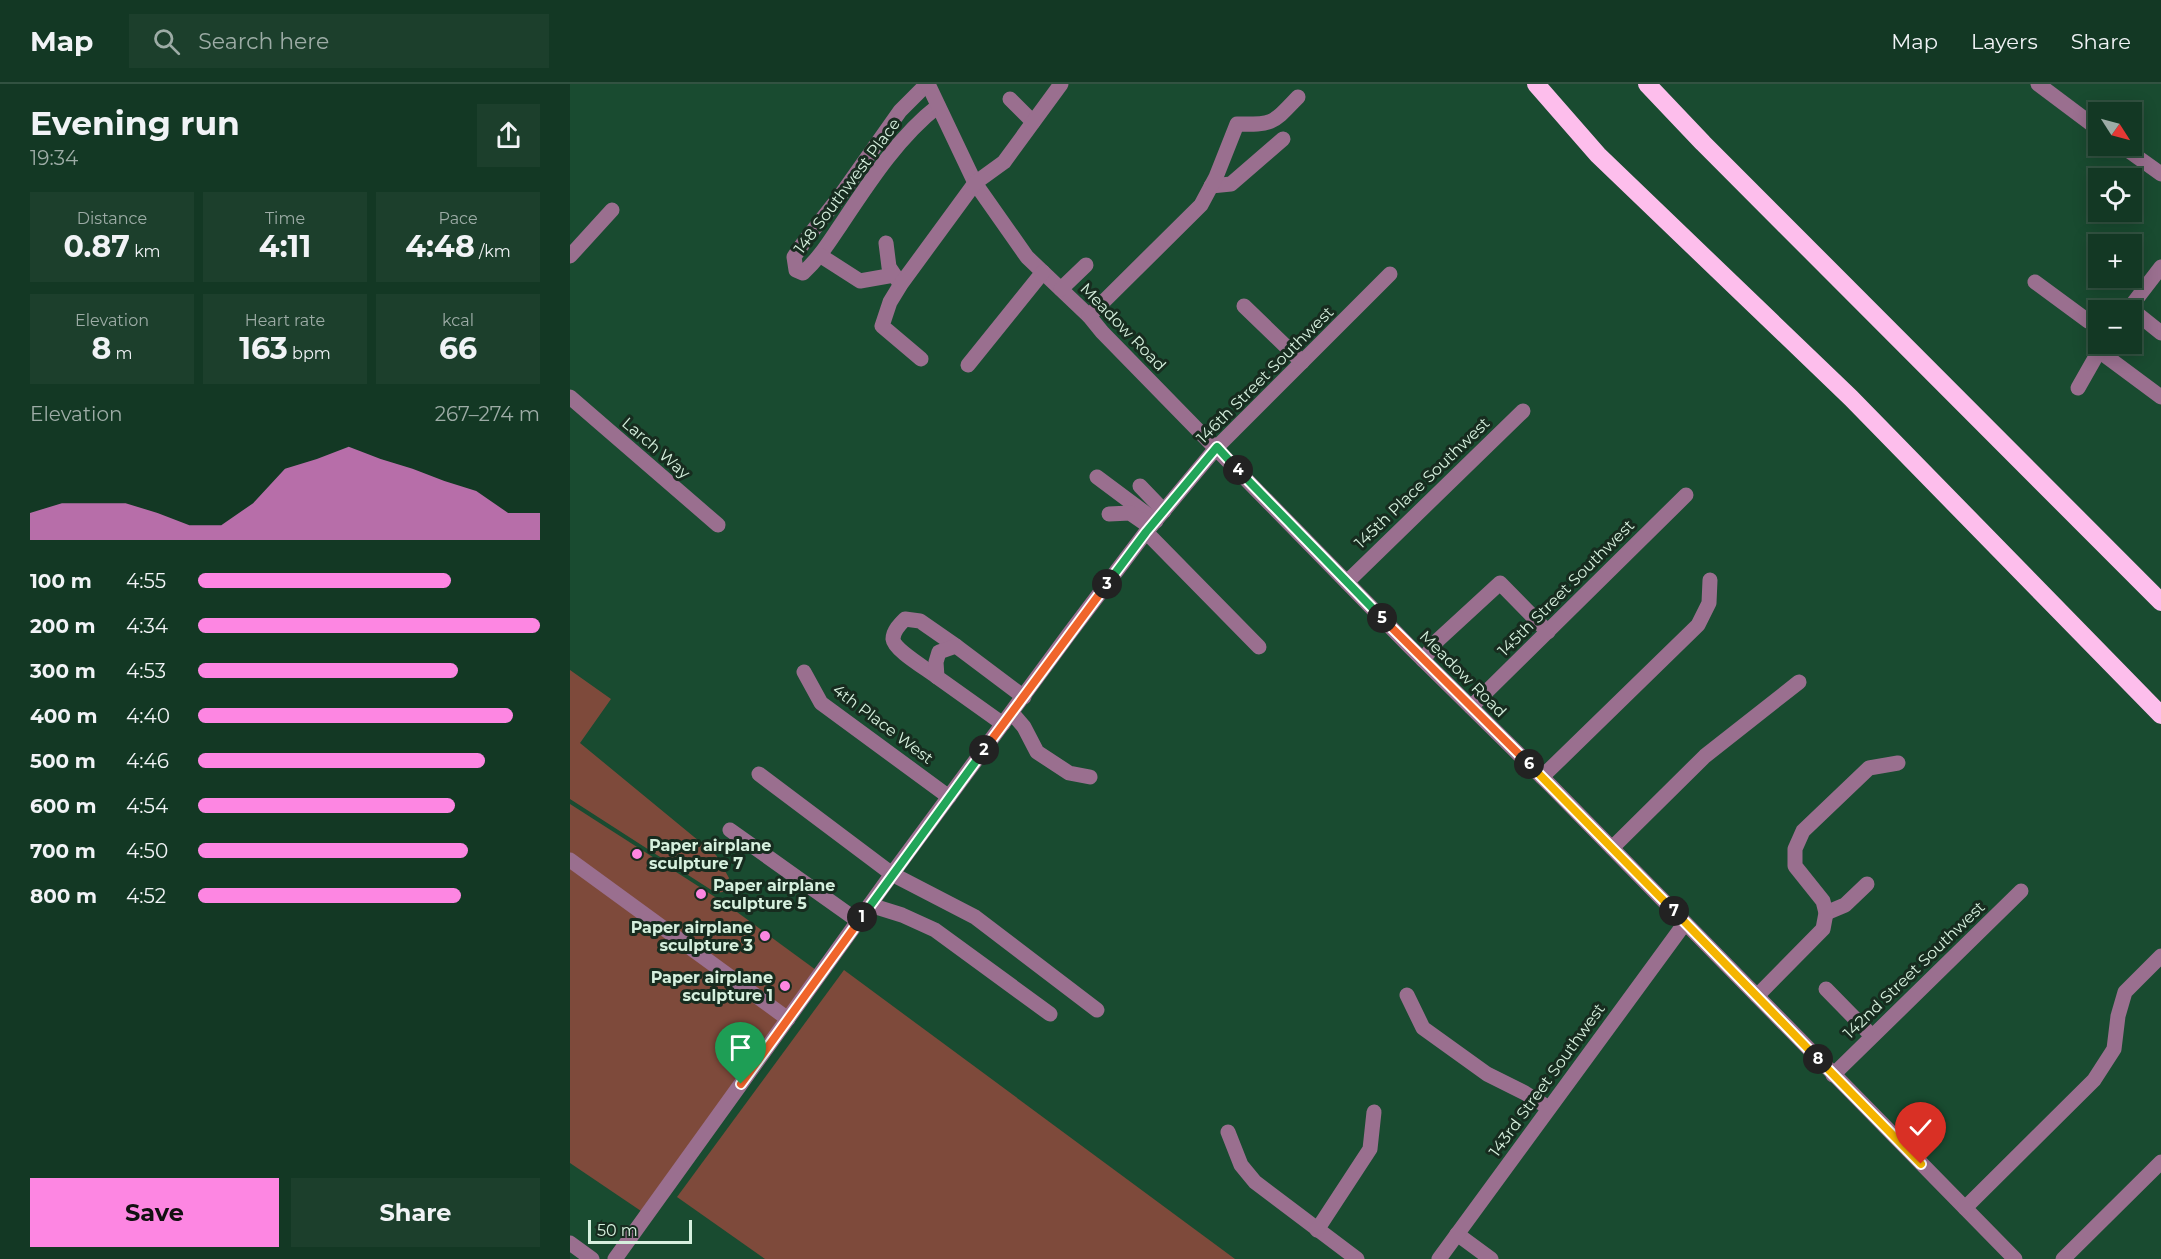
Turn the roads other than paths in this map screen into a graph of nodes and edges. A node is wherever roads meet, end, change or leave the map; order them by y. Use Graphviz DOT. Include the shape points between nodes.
graph roads {
  1 [pos="928,84"];
  2 [pos="1061,84"];
  3 [pos="1536,84"];
  4 [pos="1647,84"];
  5 [pos="2038,84"];
  6 [pos="1298,98"];
  7 [pos="1010,99"];
  8 [pos="938,106"];
  9 [pos="1034,122"];
  10 [pos="2088,122"];
  11 [pos="1283,139"];
  12 [pos="2136,156"];
  13 [pos="2161,174"];
  14 [pos="975,183"];
  15 [pos="1211,186"];
  16 [pos="612,210"];
  17 [pos="886,243"];
  18 [pos="570,256"];
  19 [pos="821,256"];
  20 [pos="1086,265"];
  21 [pos="1043,272"];
  22 [pos="1390,274"];
  23 [pos="2159,274"];
  24 [pos="897,280"];
  25 [pos="2035,282"];
  26 [pos="1061,289"];
  27 [pos="2137,300"];
  28 [pos="1244,306"];
  29 [pos="1089,316"];
  30 [pos="2142,319"];
  31 [pos="2088,321"];
  32 [pos="2161,333"];
  33 [pos="2097,354"];
  34 [pos="2110,354"];
  35 [pos="921,359"];
  36 [pos="1302,362"];
  37 [pos="968,365"];
  38 [pos="2078,388"];
  39 [pos="2161,396"];
  40 [pos="570,397"];
  41 [pos="1523,411"];
  42 [pos="1217,447"];
  43 [pos="1097,477"];
  44 [pos="1140,486"];
  45 [pos="1686,495"];
  46 [pos="1110,514"];
  47 [pos="1154,523"];
  48 [pos="718,525"];
  49 [pos="1710,580"];
  50 [pos="1347,582"];
  51 [pos="2161,602"];
  52 [pos="1548,632"];
  53 [pos="956,646"];
  54 [pos="1259,647"];
  55 [pos="1423,660"];
  56 [pos="804,672"];
  57 [pos="937,677"];
  58 [pos="1799,682"];
  59 [pos="1024,697"];
  60 [pos="1471,707"];
  61 [pos="2161,715"];
  62 [pos="1008,718"];
  63 [pos="1898,763"];
  64 [pos="759,774"];
  65 [pos="1090,777"];
  66 [pos="1542,777"];
  67 [pos="949,797"];
  68 [pos="730,830"];
  69 [pos="1612,848"];
  70 [pos="570,860"];
  71 [pos="892,874"];
  72 [pos="1867,884"];
  73 [pos="2021,891"];
  74 [pos="870,906"];
  75 [pos="1826,913"];
  76 [pos="858,921"];
  77 [pos="1685,923"];
  78 [pos="2161,956"];
  79 [pos="1826,988"];
  80 [pos="1407,994"];
  81 [pos="1757,996"];
  82 [pos="1097,1010"];
  83 [pos="1050,1014"];
  84 [pos="788,1018"];
  85 [pos="1872,1036"];
  86 [pos="1833,1075"];
  87 [pos="1549,1108"];
  88 [pos="1374,1112"];
  89 [pos="1228,1132"];
  90 [pos="2161,1162"];
  91 [pos="1965,1208"];
  92 [pos="1317,1230"];
  93 [pos="1456,1234"];
  94 [pos="570,1243"];
  95 [pos="592,1259"];
  96 [pos="615,1259"];
  97 [pos="1357,1259"];
  98 [pos="1438,1259"];
  99 [pos="1491,1259"];
  100 [pos="2015,1259"];
  101 [pos="2063,1259"];
  1 -- 8 [label="street, Meadow Road"];
  1 -- 19 [label="street, 148 Southwest Place" via="900,111 804,242 794,257 796,270 803,273"];
  2 -- 9 [label="street"];
  3 -- 61 [label="highway" via="1598,155 1851,399"];
  4 -- 51 [label="highway"];
  5 -- 10 [label="street"];
  6 -- 15 [label="street" via="1265,125 1237,124"];
  7 -- 9 [label="street"];
  8 -- 14 [label="street, Meadow Road"];
  8 -- 19 [label="street, 148 Southwest Place" via="895,148"];
  9 -- 14 [label="street" via="1004,162"];
  11 -- 15 [label="street" via="1231,184"];
  12 -- 13 [label="street"];
  14 -- 21 [label="street, Meadow Road" via="1027,257"];
  14 -- 24 [label="street"];
  15 -- 29 [label="street" via="1201,205"];
  16 -- 18 [label="street"];
  17 -- 24 [label="street" via="889,267"];
  19 -- 24 [label="street" via="860,281"];
  20 -- 26 [label="street"];
  21 -- 26 [label="street, Meadow Road"];
  21 -- 37 [label="street"];
  22 -- 36 [label="street, 146th Street Southwest"];
  23 -- 27 [label="street"];
  24 -- 35 [label="street" via="882,326"];
  25 -- 31 [label="street"];
  26 -- 29 [label="street, Meadow Road"];
  28 -- 36 [label="street"];
  29 -- 42 [label="street, Meadow Road"];
  30 -- 32 [label="street"];
  33 -- 38 [label="street"];
  34 -- 39 [label="street"];
  36 -- 42 [label="street, 146th Street Southwest"];
  40 -- 48 [label="street, Larch Way"];
  41 -- 50 [label="street, 145th Place Southwest"];
  42 -- 47 [label="street, 146th Street Southwest"];
  42 -- 50 [label="street, Meadow Road"];
  43 -- 47 [label="street"];
  44 -- 47 [label="street"];
  45 -- 52 [label="street, 145th Street Southwest"];
  46 -- 47 [label="street" via="1130,513"];
  47 -- 54 [label="street"];
  47 -- 59 [label="street, 146th Street Southwest"];
  49 -- 66 [label="street" via="1709,603 1698,625"];
  50 -- 55 [label="street, Meadow Road"];
  52 -- 55 [label="street" via="1500,583 1438,640"];
  52 -- 60 [label="street, 145th Street Southwest"];
  53 -- 57 [label="street" via="939,652"];
  53 -- 57 [label="street" via="920,621 905,619 897,627 893,638 896,647"];
  53 -- 59 [label="street"];
  55 -- 60 [label="street, Meadow Road"];
  56 -- 67 [label="street, 4th Place West" via="821,704"];
  57 -- 62 [label="street"];
  58 -- 69 [label="street" via="1705,756"];
  59 -- 62 [label="street, 146th Street Southwest"];
  60 -- 66 [label="street, Meadow Road"];
  62 -- 65 [label="street" via="1024,727 1037,752 1069,773"];
  62 -- 67 [label="street, 146th Street Southwest"];
  63 -- 75 [label="street" via="1869,768 1803,831 1795,849 1795,866 1822,901"];
  64 -- 71 [label="street"];
  66 -- 69 [label="street, Meadow Road"];
  67 -- 71 [label="street, 146th Street Southwest"];
  68 -- 76 [label="street"];
  69 -- 77 [label="street, Meadow Road"];
  70 -- 84 [label="street"];
  71 -- 74 [label="street, 146th Street Southwest"];
  71 -- 82 [label="street" via="975,917"];
  72 -- 75 [label="street" via="1845,905"];
  73 -- 85 [label="street, 142nd Street Southwest"];
  74 -- 76 [label="street, 146th Street Southwest"];
  74 -- 83 [label="street" via="935,930"];
  75 -- 81 [label="street" via="1822,929 1812,942"];
  76 -- 84 [label="street, 146th Street Southwest"];
  77 -- 81 [label="street, Meadow Road"];
  77 -- 87 [label="street, 143rd Street Southwest"];
  78 -- 91 [label="street" via="2125,992 2114,1049 2094,1080"];
  79 -- 85 [label="street"];
  80 -- 87 [label="street" via="1423,1028 1487,1074"];
  81 -- 86 [label="street, Meadow Road"];
  84 -- 96 [label="street, 146th Street Southwest"];
  85 -- 86 [label="street, 142nd Street Southwest"];
  86 -- 91 [label="street, Meadow Road"];
  87 -- 93 [label="street, 143rd Street Southwest"];
  88 -- 92 [label="street" via="1370,1149"];
  89 -- 92 [label="street" via="1240,1165 1255,1182"];
  90 -- 101 [label="street"];
  91 -- 100 [label="street, Meadow Road"];
  92 -- 97 [label="street"];
  93 -- 98 [label="street, 143rd Street Southwest"];
  93 -- 99 [label="street"];
  94 -- 95 [label="street"];
}
